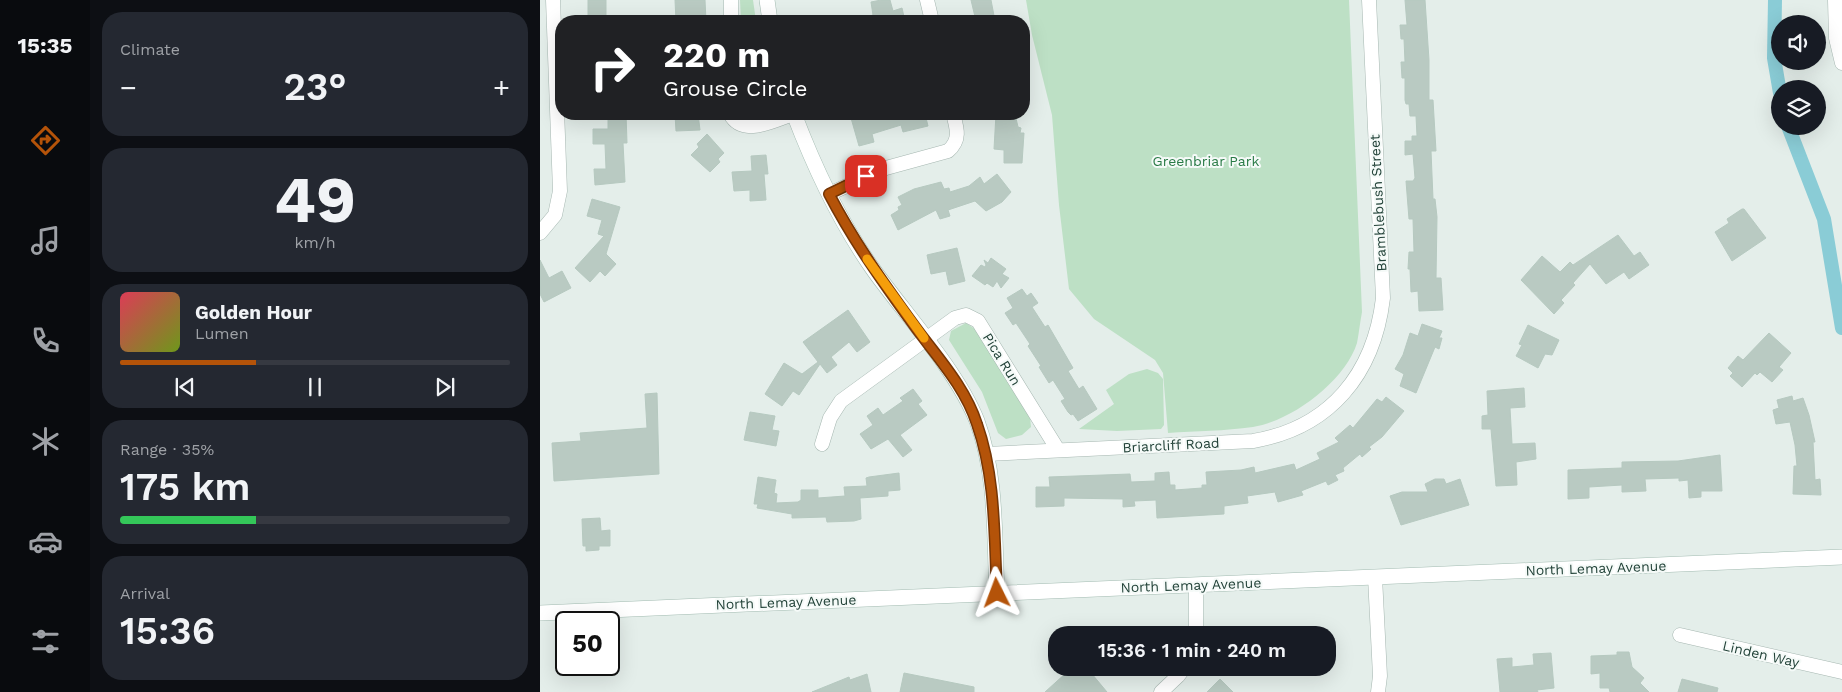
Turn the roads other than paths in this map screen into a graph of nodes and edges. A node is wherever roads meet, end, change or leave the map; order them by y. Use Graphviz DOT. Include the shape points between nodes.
graph roads {
  1 [pos="552,0"];
  2 [pos="731,0"];
  3 [pos="767,0"];
  4 [pos="928,0"];
  5 [pos="1369,0"];
  6 [pos="1835,0"];
  7 [pos="731,15"];
  8 [pos="769,15"];
  9 [pos="931,15"];
  10 [pos="1842,63"];
  11 [pos="555,72"];
  12 [pos="557,120"];
  13 [pos="736,120"];
  14 [pos="774,120"];
  15 [pos="797,120"];
  16 [pos="954,120"];
  17 [pos="829,194"];
  18 [pos="540,233"];
  19 [pos="924,339"];
  20 [pos="1342,395"];
  21 [pos="822,444"];
  22 [pos="1058,450"];
  23 [pos="987,454"];
  24 [pos="1842,557"];
  25 [pos="1375,577"];
  26 [pos="1196,585"];
  27 [pos="997,593"];
  28 [pos="540,612"];
  29 [pos="1196,626"];
  30 [pos="1680,635"];
  31 [pos="1842,672"];
  32 [pos="1178,676"];
  33 [pos="1161,692"];
  34 [pos="1378,692"];
  1 -- 11 [label="street"];
  2 -- 7 [label="street"];
  3 -- 8 [label="main road"];
  4 -- 9 [label="street"];
  5 -- 20 [label="street, Bramblebush Street" via="1382,298 1378,331 1368,356"];
  6 -- 10 [label="street" via="1836,38"];
  12 -- 18 [label="street" via="560,191 555,215"];
  13 -- 14 [label="street" via="750,127"];
  15 -- 17 [label="main road"];
  16 -- 17 [label="street" via="958,134 948,150 886,168"];
  17 -- 19 [label="main road" via="873,270"];
  19 -- 21 [label="street" via="841,401 830,418"];
  19 -- 22 [label="street, Pica Run" via="955,318 966,315 975,318"];
  19 -- 23 [label="main road" via="962,392 977,422"];
  20 -- 22 [label="street, Briarcliff Road" via="1304,424 1266,439"];
  22 -- 23 [label="street, Briarcliff Road"];
  23 -- 27 [label="main road" via="992,487"];
  24 -- 25 [label="main road, North Lemay Avenue"];
  25 -- 26 [label="main road, North Lemay Avenue"];
  25 -- 34 [label="street"];
  26 -- 27 [label="main road, North Lemay Avenue"];
  26 -- 29 [label="street"];
  27 -- 28 [label="main road, North Lemay Avenue"];
  30 -- 31 [label="street, Linden Way"];
  32 -- 33 [label="street"];
}
